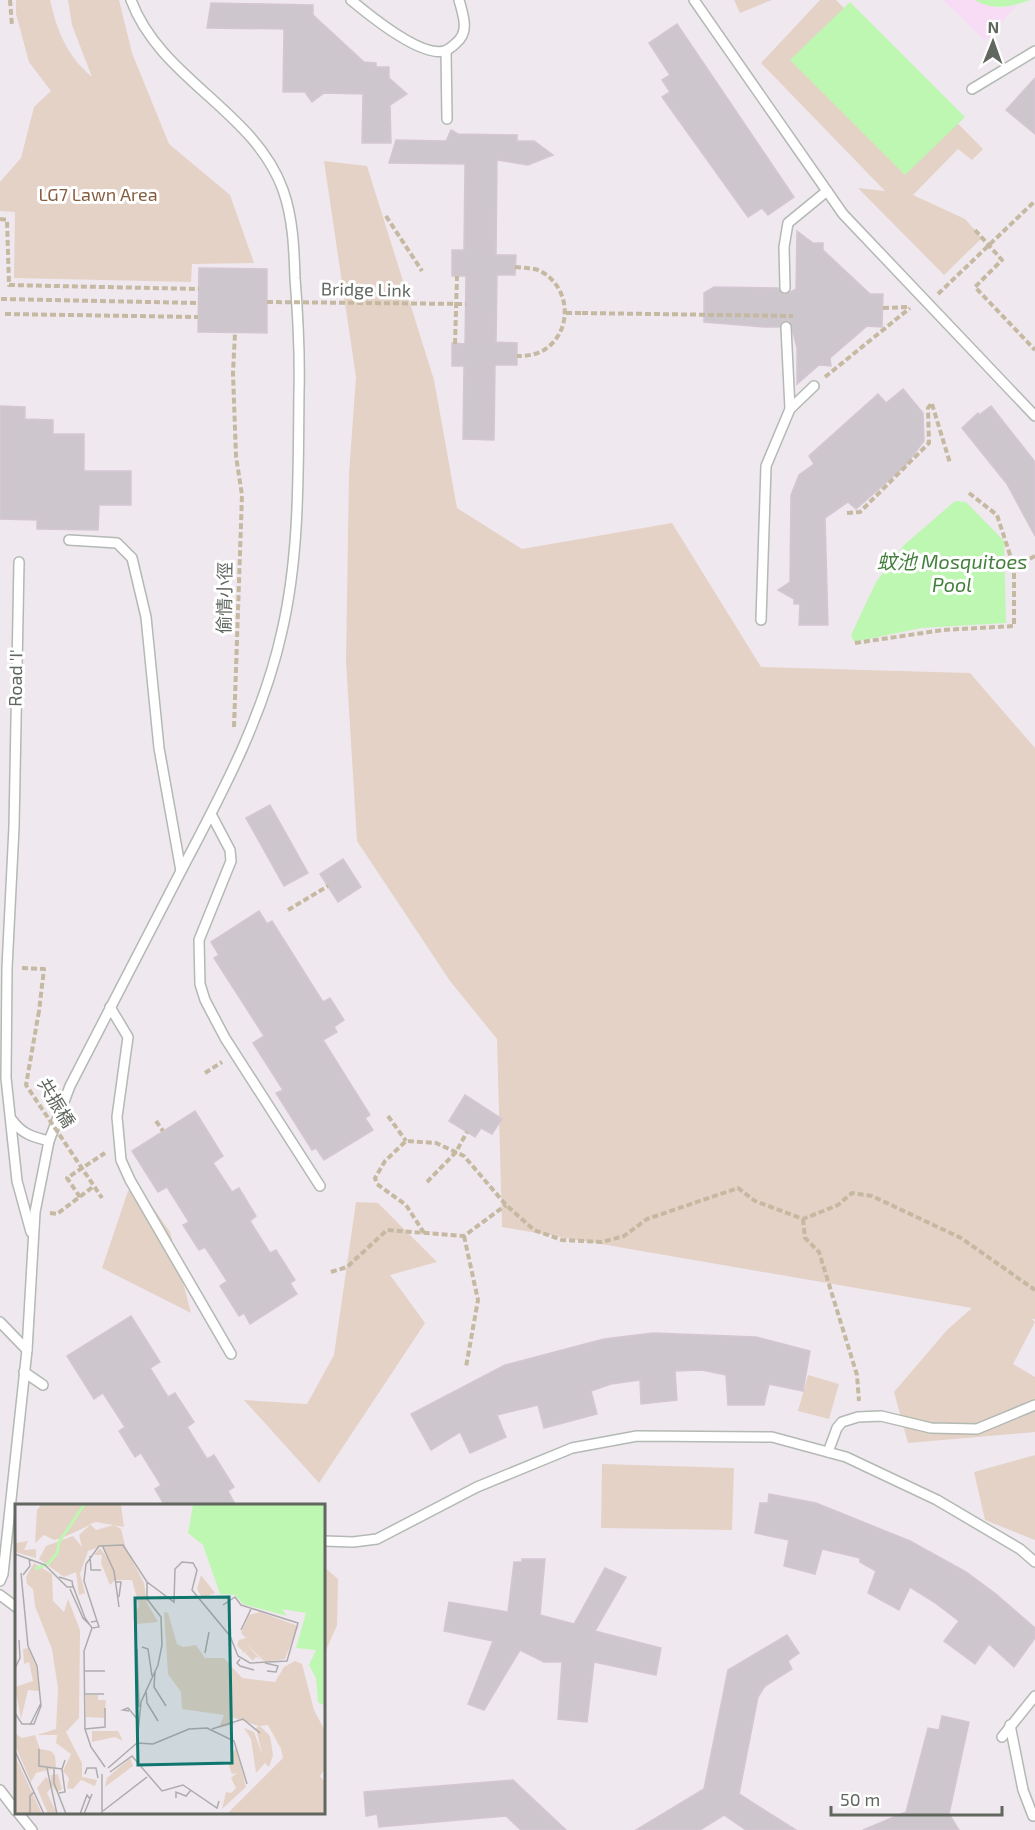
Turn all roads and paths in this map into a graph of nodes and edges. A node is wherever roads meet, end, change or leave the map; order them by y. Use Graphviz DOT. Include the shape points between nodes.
graph roads {
  1 [pos="10,0"];
  2 [pos="131,0"];
  3 [pos="351,0"];
  4 [pos="459,0"];
  5 [pos="693,0"];
  6 [pos="12,26"];
  7 [pos="446,51"];
  8 [pos="1035,51"];
  9 [pos="972,89"];
  10 [pos="447,119"];
  11 [pos="827,191"];
  12 [pos="1035,201"];
  13 [pos="386,216"];
  14 [pos="0,219"];
  15 [pos="975,230"];
  16 [pos="989,247"];
  17 [pos="516,267"];
  18 [pos="422,272"];
  19 [pos="457,276"];
  20 [pos="950,282"];
  21 [pos="785,288"];
  22 [pos="199,289"];
  23 [pos="922,298"];
  24 [pos="1,299"];
  25 [pos="267,302"];
  26 [pos="198,303"];
  27 [pos="455,304"];
  28 [pos="466,304"];
  29 [pos="911,307"];
  30 [pos="883,308"];
  31 [pos="566,313"];
  32 [pos="5,314"];
  33 [pos="793,316"];
  34 [pos="198,318"];
  35 [pos="786,327"];
  36 [pos="235,333"];
  37 [pos="455,344"];
  38 [pos="1035,350"];
  39 [pos="517,356"];
  40 [pos="814,387"];
  41 [pos="790,409"];
  42 [pos="1035,416"];
  43 [pos="950,463"];
  44 [pos="969,493"];
  45 [pos="847,513"];
  46 [pos="69,540"];
  47 [pos="1035,556"];
  48 [pos="19,562"];
  49 [pos="1014,567"];
  50 [pos="761,620"];
  51 [pos="855,643"];
  52 [pos="233,739"];
  53 [pos="211,814"];
  54 [pos="181,872"];
  55 [pos="328,886"];
  56 [pos="288,910"];
  57 [pos="7,968"];
  58 [pos="110,1007"];
  59 [pos="222,1062"];
  60 [pos="205,1073"];
  61 [pos="388,1116"];
  62 [pos="11,1118"];
  63 [pos="156,1121"];
  64 [pos="163,1131"];
  65 [pos="467,1132"];
  66 [pos="49,1141"];
  67 [pos="406,1141"];
  68 [pos="110,1149"];
  69 [pos="456,1152"];
  70 [pos="427,1182"];
  71 [pos="94,1186"];
  72 [pos="320,1186"];
  73 [pos="80,1197"];
  74 [pos="102,1198"];
  75 [pos="506,1205"];
  76 [pos="57,1214"];
  77 [pos="803,1219"];
  78 [pos="424,1233"];
  79 [pos="464,1236"];
  80 [pos="33,1238"];
  81 [pos="332,1272"];
  82 [pos="1035,1290"];
  83 [pos="0,1322"];
  84 [pos="27,1350"];
  85 [pos="231,1354"];
  86 [pos="466,1367"];
  87 [pos="24,1372"];
  88 [pos="43,1385"];
  89 [pos="1035,1405"];
  90 [pos="858,1417"];
  91 [pos="828,1452"];
  92 [pos="326,1541"];
  93 [pos="1035,1562"];
  94 [pos="0,1581"];
  95 [pos="0,1595"];
  96 [pos="15,1606"];
  97 [pos="1035,1696"];
  98 [pos="1010,1725"];
  99 [pos="1002,1737"];
  100 [pos="0,1790"];
  101 [pos="15,1808"];
  102 [pos="20,1815"];
  103 [pos="1033,1816"];
  104 [pos="32,1830"];
  1 -- 6 [label="path"];
  2 -- 53 [label="lane" via="159,46 257,143 277,174 292,228 300,353 297,522 282,631 249,739"];
  3 -- 7 [label="lane" via="399,36 433,51"];
  4 -- 7 [label="lane" via="465,27 459,41"];
  5 -- 11 [label="lane"];
  7 -- 10 [label="lane"];
  8 -- 9 [label="lane"];
  11 -- 21 [label="lane" via="788,223"];
  11 -- 23 [label="lane" via="843,214"];
  12 -- 16 [label="path"];
  13 -- 18 [label="path"];
  14 -- 22 [label="path" via="7,220 9,285"];
  15 -- 16 [label="path"];
  16 -- 20 [label="path"];
  16 -- 38 [label="path" via="1002,260 975,287"];
  17 -- 31 [label="path" via="537,270 552,279 563,296"];
  19 -- 27 [label="path"];
  23 -- 29 [label="path"];
  23 -- 42 [label="lane"];
  24 -- 26 [label="path"];
  25 -- 27 [label="path, Bridge Link, bridge"];
  27 -- 28 [label="path, Bridge Link, bridge"];
  27 -- 37 [label="path"];
  29 -- 30 [label="path"];
  29 -- 40 [label="path"];
  31 -- 33 [label="path, bridge"];
  31 -- 39 [label="path" via="559,336 544,350"];
  32 -- 34 [label="path"];
  35 -- 41 [label="lane"];
  36 -- 52 [label="path, 偷情小徑" via="236,456 242,495"];
  40 -- 41 [label="lane"];
  41 -- 50 [label="lane" via="766,466"];
  43 -- 45 [label="path" via="932,403 928,408 929,443 860,512"];
  44 -- 49 [label="path" via="997,515"];
  46 -- 54 [label="lane" via="117,543 132,558 146,617 159,748"];
  47 -- 49 [label="path"];
  48 -- 57 [label="lane, Road 'I'"];
  49 -- 51 [label="path" via="1014,626 944,630"];
  53 -- 54 [label="lane"];
  53 -- 72 [label="lane" via="230,850 231,861 199,940 200,984 225,1038"];
  54 -- 58 [label="lane"];
  55 -- 56 [label="path"];
  57 -- 62 [label="lane, Road 'I'" via="6,1078"];
  57 -- 71 [label="path, 共振橋, bridge" via="44,969 26,1085"];
  58 -- 66 [label="lane" via="70,1086"];
  58 -- 85 [label="lane" via="128,1037 117,1117 121,1160"];
  59 -- 60 [label="path"];
  61 -- 67 [label="path"];
  62 -- 66 [label="lane" via="19,1129"];
  62 -- 80 [label="lane, Road 'I'" via="17,1181"];
  63 -- 64 [label="path"];
  65 -- 69 [label="path"];
  66 -- 80 [label="lane"];
  67 -- 69 [label="path" via="436,1143"];
  67 -- 78 [label="path" via="375,1178 377,1184 406,1205"];
  68 -- 73 [label="path" via="67,1178"];
  69 -- 70 [label="path"];
  69 -- 75 [label="path" via="464,1156"];
  71 -- 73 [label="path"];
  71 -- 74 [label="path, 共振橋, bridge"];
  73 -- 76 [label="path"];
  75 -- 77 [label="path" via="534,1230 562,1240 602,1242 624,1236 647,1219 738,1188 755,1201"];
  75 -- 79 [label="path"];
  77 -- 82 [label="path" via="838,1205 852,1193 872,1196 961,1238"];
  77 -- 90 [label="path" via="805,1238 819,1252 857,1376"];
  78 -- 79 [label="path"];
  78 -- 81 [label="path" via="387,1230 347,1267"];
  79 -- 86 [label="path" via="478,1300"];
  80 -- 84 [label="lane"];
  83 -- 84 [label="lane"];
  84 -- 87 [label="lane"];
  87 -- 88 [label="lane"];
  87 -- 94 [label="lane"];
  89 -- 90 [label="lane" via="977,1429 931,1428 881,1416"];
  90 -- 91 [label="lane" via="842,1422"];
  91 -- 92 [label="lane" via="772,1437 637,1436 572,1448 477,1487 377,1539"];
  91 -- 93 [label="lane" via="938,1500"];
  95 -- 96 [label="lane"];
  97 -- 98 [label="lane"];
  98 -- 99 [label="lane"];
  98 -- 103 [label="lane" via="1023,1790"];
  100 -- 101 [label="lane"];
  102 -- 104 [label="lane"];
}
